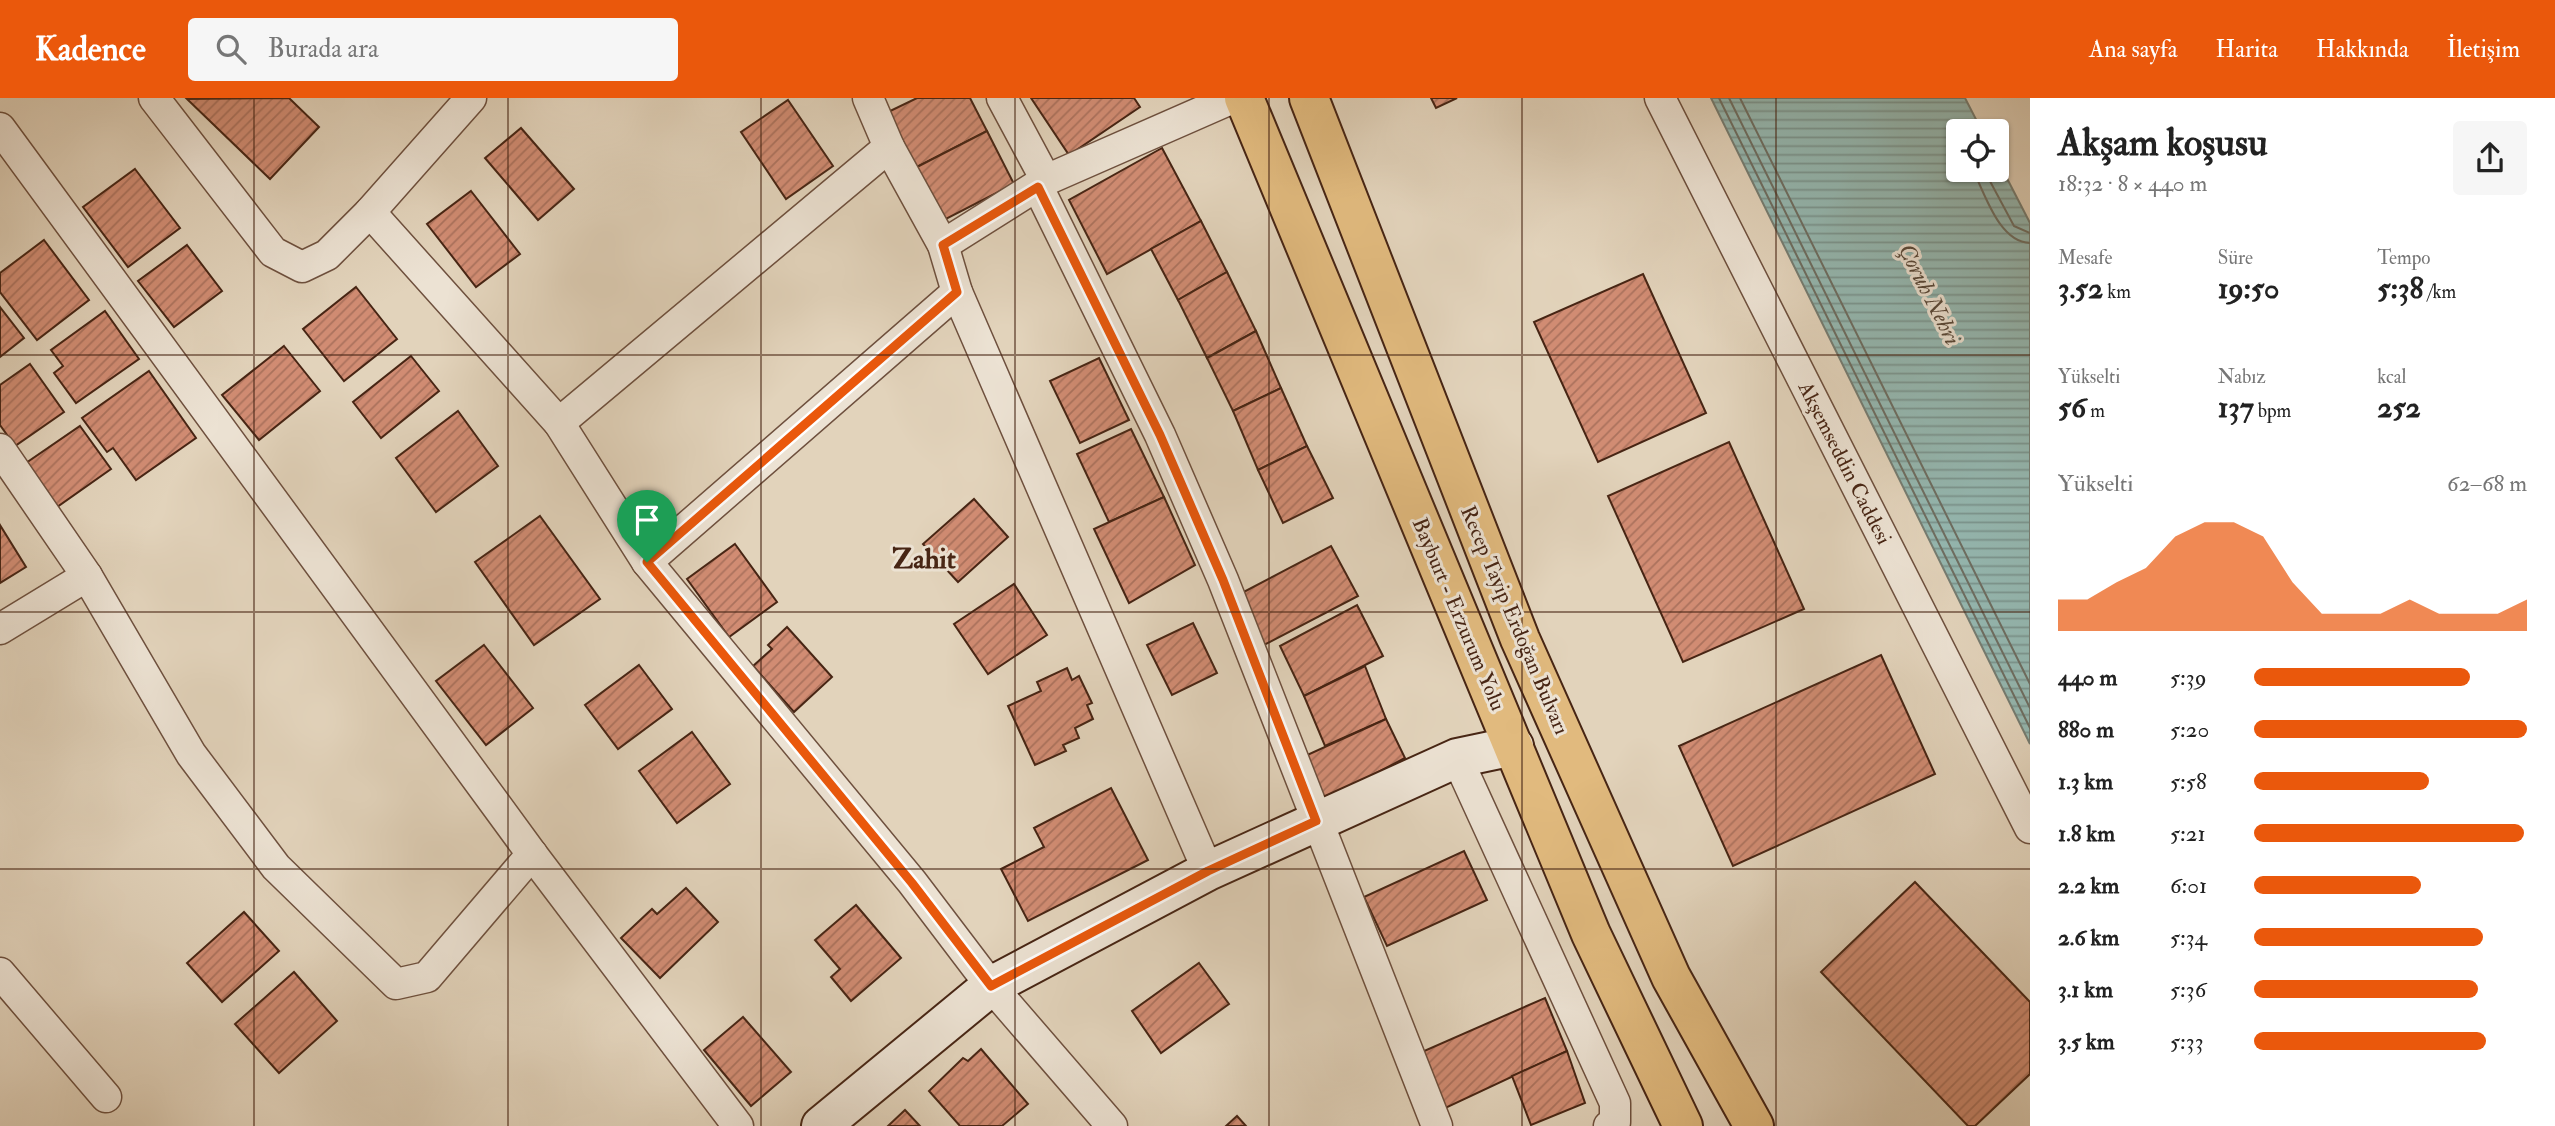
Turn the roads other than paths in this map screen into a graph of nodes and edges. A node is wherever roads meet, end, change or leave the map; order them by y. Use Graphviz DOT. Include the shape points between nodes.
graph roads {
  1 [pos="154,98"];
  2 [pos="471,98"];
  3 [pos="868,98"];
  4 [pos="1002,98"];
  5 [pos="1233,98"];
  6 [pos="1244,98"];
  7 [pos="1309,98"];
  8 [pos="1660,98"];
  9 [pos="0,128"];
  10 [pos="889,147"];
  11 [pos="1042,184"];
  12 [pos="370,212"];
  13 [pos="943,245"];
  14 [pos="957,292"];
  15 [pos="559,423"];
  16 [pos="0,449"];
  17 [pos="647,562"];
  18 [pos="87,576"];
  19 [pos="0,629"];
  20 [pos="1514,746"];
  21 [pos="1457,758"];
  22 [pos="1316,821"];
  23 [pos="2030,828"];
  24 [pos="531,854"];
  25 [pos="1208,871"];
  26 [pos="0,973"];
  27 [pos="991,986"];
  28 [pos="106,1097"];
  29 [pos="738,1126"];
  30 [pos="821,1126"];
  31 [pos="1112,1126"];
  32 [pos="1437,1126"];
  33 [pos="1609,1126"];
  34 [pos="1683,1126"];
  35 [pos="1754,1126"];
  1 -- 12 [label="street" via="273,251 302,267 327,255"];
  2 -- 12 [label="street"];
  3 -- 10 [label="street"];
  4 -- 11 [label="street"];
  5 -- 11 [label="street"];
  6 -- 20 [label="highway, Bayburt - Erzurum Yolu"];
  7 -- 35 [label="highway, Recep Tayip Erdoğan Bulvarı" via="1520,639 1671,977"];
  8 -- 23 [label="street, Akşemseddin Caddesi"];
  9 -- 24 [label="street"];
  10 -- 13 [label="street"];
  10 -- 15 [label="street"];
  11 -- 13 [label="street"];
  11 -- 22 [label="street" via="1223,580"];
  12 -- 15 [label="street"];
  13 -- 14 [label="street"];
  14 -- 17 [label="street"];
  14 -- 25 [label="street"];
  15 -- 17 [label="street"];
  16 -- 18 [label="street"];
  17 -- 27 [label="street" via="912,883"];
  18 -- 19 [label="street"];
  18 -- 24 [label="street" via="191,754 276,867 396,984 427,977"];
  20 -- 21 [label="street"];
  20 -- 34 [label="highway, Bayburt - Erzurum Yolu" via="1591,934"];
  21 -- 22 [label="street"];
  21 -- 33 [label="street" via="1615,1103 1615,1122"];
  22 -- 25 [label="street"];
  22 -- 32 [label="street"];
  24 -- 29 [label="street"];
  25 -- 27 [label="street"];
  26 -- 28 [label="street"];
  27 -- 30 [label="street"];
  27 -- 31 [label="street"];
}
